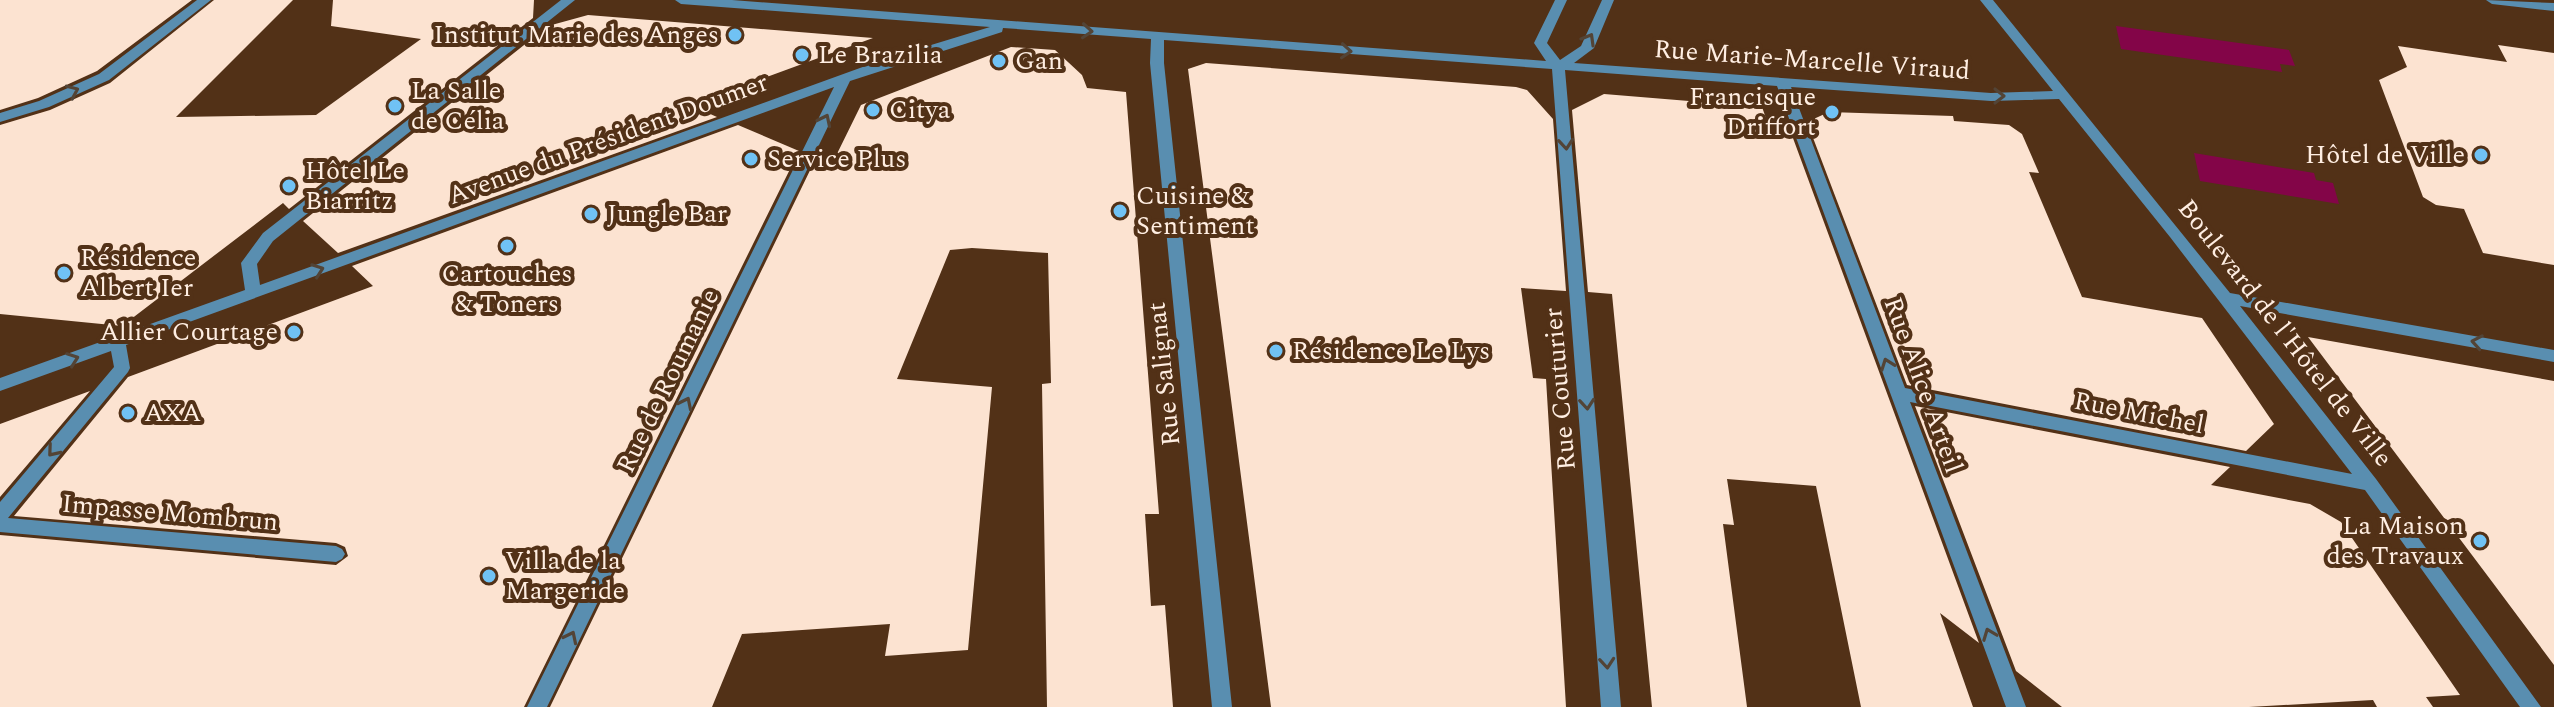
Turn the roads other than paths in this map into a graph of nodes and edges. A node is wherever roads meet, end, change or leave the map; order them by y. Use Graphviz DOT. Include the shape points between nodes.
graph roads {
  1 [pos="205,0"];
  2 [pos="569,0"];
  3 [pos="681,0"];
  4 [pos="1561,0"];
  5 [pos="1608,0"];
  6 [pos="1986,0"];
  7 [pos="2492,0"];
  8 [pos="2554,7"];
  9 [pos="1009,26"];
  10 [pos="1158,37"];
  11 [pos="1558,67"];
  12 [pos="845,78"];
  13 [pos="1782,82"];
  14 [pos="2063,95"];
  15 [pos="0,118"];
  16 [pos="253,293"];
  17 [pos="2227,298"];
  18 [pos="118,343"];
  19 [pos="2554,356"];
  20 [pos="0,385"];
  21 [pos="1898,393"];
  22 [pos="2370,484"];
  23 [pos="0,515"];
  24 [pos="0,525"];
  25 [pos="336,554"];
  26 [pos="537,707"];
  27 [pos="1222,707"];
  28 [pos="1611,707"];
  29 [pos="2016,707"];
  30 [pos="2531,707"];
  15 -- 1 [label="street, one-way" via="104,77"];
  2 -- 16 [label="street" via="268,237 249,263"];
  3 -- 9 [label="street, Rue Marie-Marcelle Viraud"];
  4 -- 11 [label="street, Rue Couturier" via="1540,43"];
  11 -- 5 [label="street, one-way" via="1587,48"];
  6 -- 14 [label="street, Boulevard de l'Hôtel de Ville"];
  7 -- 8 [label="street"];
  9 -- 10 [label="street, Rue Marie-Marcelle Viraud, one-way"];
  9 -- 12 [label="street, Avenue du Président Doumer"];
  10 -- 11 [label="street, Rue Marie-Marcelle Viraud, one-way"];
  10 -- 27 [label="street, Rue Salignat"];
  11 -- 13 [label="street, Rue Marie-Marcelle Viraud"];
  11 -- 28 [label="street, Rue Couturier, one-way"];
  16 -- 12 [label="street, Avenue du Président Doumer, one-way"];
  26 -- 12 [label="street, Rue de Roumanie, one-way"];
  13 -- 14 [label="street, Rue Marie-Marcelle Viraud, one-way" via="1991,97"];
  21 -- 13 [label="street, Rue Alice Arteil, one-way"];
  14 -- 17 [label="street, Boulevard de l'Hôtel de Ville"];
  16 -- 18 [label="street, Avenue du Président Doumer"];
  19 -- 17 [label="street, one-way"];
  17 -- 22 [label="street, Boulevard de l'Hôtel de Ville"];
  20 -- 18 [label="street, Avenue du Président Doumer, one-way"];
  18 -- 23 [label="street, one-way" via="122,368"];
  21 -- 22 [label="street, Rue Michel"];
  29 -- 21 [label="street, Rue Alice Arteil, one-way"];
  22 -- 30 [label="street, Boulevard de l'Hôtel de Ville"];
  24 -- 25 [label="street, Impasse Mombrun"];
}
